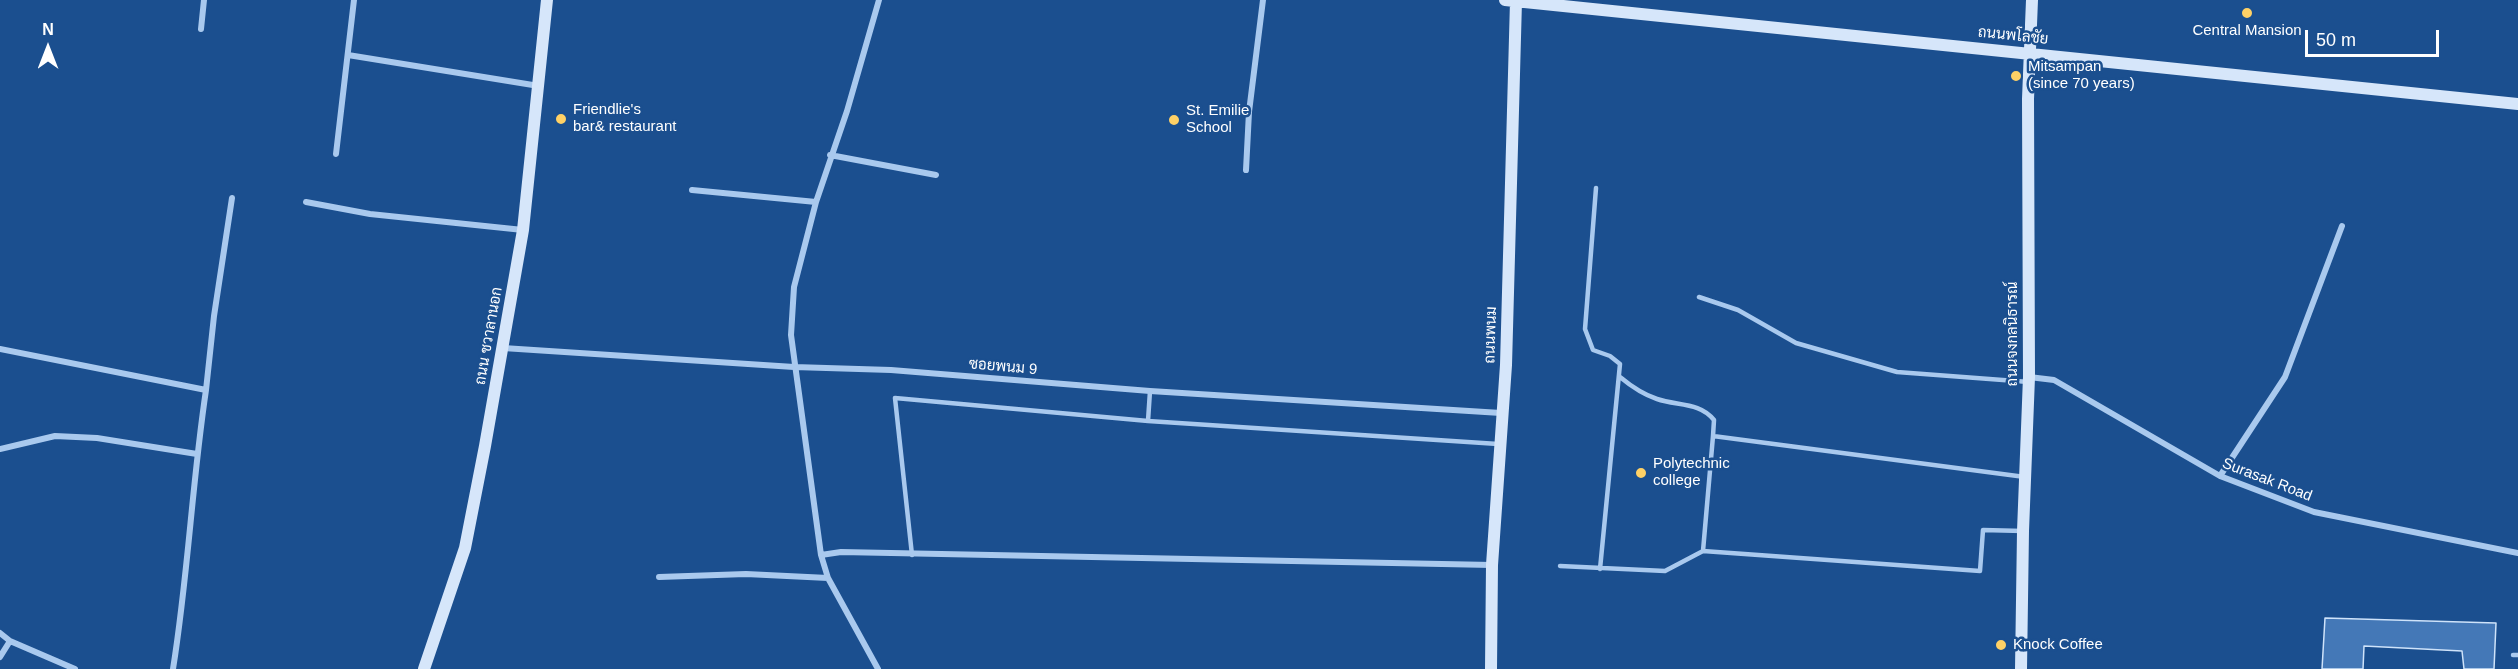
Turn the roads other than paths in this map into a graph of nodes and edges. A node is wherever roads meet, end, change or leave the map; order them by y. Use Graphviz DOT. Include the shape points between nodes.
graph roads {
  1 [pos="204,0"];
  2 [pos="354,0"];
  3 [pos="548,0"];
  4 [pos="879,0"];
  5 [pos="1263,0"];
  6 [pos="2032,0"];
  7 [pos="1511,1"];
  8 [pos="1568,3"];
  9 [pos="201,29"];
  10 [pos="2031,53"];
  11 [pos="348,55"];
  12 [pos="538,86"];
  13 [pos="2518,104"];
  14 [pos="336,154"];
  15 [pos="830,155"];
  16 [pos="1246,170"];
  17 [pos="936,175"];
  18 [pos="1596,188"];
  19 [pos="692,190"];
  20 [pos="232,198"];
  21 [pos="306,202"];
  22 [pos="816,202"];
  23 [pos="2342,226"];
  24 [pos="523,230"];
  25 [pos="1699,297"];
  26 [pos="502,348"];
  27 [pos="0,349"];
  28 [pos="794,367"];
  29 [pos="1620,377"];
  30 [pos="2029,379"];
  31 [pos="206,390"];
  32 [pos="1150,391"];
  33 [pos="1501,413"];
  34 [pos="1148,421"];
  35 [pos="1713,436"];
  36 [pos="1499,444"];
  37 [pos="0,449"];
  38 [pos="197,454"];
  39 [pos="2220,476"];
  40 [pos="2025,477"];
  41 [pos="2023,531"];
  42 [pos="1703,551"];
  43 [pos="2518,553"];
  44 [pos="821,555"];
  45 [pos="912,555"];
  46 [pos="1492,565"];
  47 [pos="1560,566"];
  48 [pos="1600,569"];
  49 [pos="659,577"];
  50 [pos="828,578"];
  51 [pos="0,633"];
  52 [pos="10,641"];
  53 [pos="0,657"];
  54 [pos="75,669"];
  55 [pos="173,669"];
  56 [pos="424,669"];
  57 [pos="878,669"];
  58 [pos="1491,669"];
  59 [pos="2021,669"];
  1 -- 9 [label="street"];
  2 -- 11 [label="street"];
  3 -- 12 [label="street, ถนน ชวาลานอก"];
  4 -- 15 [label="street"];
  5 -- 16 [label="street"];
  6 -- 10 [label="street, ถนนจงกลนิธารณ์"];
  7 -- 8 [label="street, ถนนพโลชัย"];
  7 -- 33 [label="street, ถนนพนม" via="1506,365"];
  8 -- 10 [label="street, ถนนพโลชัย"];
  10 -- 13 [label="street, ถนนพโลชัย"];
  10 -- 30 [label="street, ถนนจงกลนิธารณ์"];
  11 -- 12 [label="street"];
  11 -- 14 [label="street"];
  12 -- 24 [label="street, ถนน ชวาลานอก"];
  15 -- 17 [label="street"];
  15 -- 22 [label="street"];
  18 -- 29 [label="lane" via="1585,330 1593,350 1620,364"];
  19 -- 22 [label="street"];
  20 -- 31 [label="street"];
  21 -- 24 [label="street" via="370,214"];
  22 -- 28 [label="street" via="794,287"];
  23 -- 39 [label="street" via="2285,377"];
  24 -- 26 [label="street, ถนน ชวาลานอก"];
  25 -- 30 [label="lane" via="1738,310 1796,343 1897,372"];
  26 -- 28 [label="street, ซอยพนม 9"];
  26 -- 56 [label="street, ถนน ชวาลานอก" via="465,548"];
  27 -- 31 [label="street"];
  28 -- 32 [label="street, ซอยพนม 9" via="891,370"];
  28 -- 44 [label="street"];
  29 -- 35 [label="lane" via="1637,392 1708,412 1714,420"];
  29 -- 48 [label="lane"];
  30 -- 39 [label="street, Surasak Road" via="2054,380"];
  30 -- 40 [label="street, ถนนจงกลนิธารณ์"];
  31 -- 38 [label="street"];
  32 -- 33 [label="street, ซอยพนม 9"];
  32 -- 34 [label="lane"];
  33 -- 36 [label="street, ถนนพนม"];
  34 -- 36 [label="lane"];
  34 -- 45 [label="lane" via="895,398"];
  35 -- 40 [label="lane"];
  35 -- 42 [label="lane"];
  36 -- 46 [label="street, ถนนพนม"];
  37 -- 38 [label="street" via="55,436 97,438"];
  38 -- 55 [label="street" via="183,607"];
  39 -- 43 [label="street, Surasak Road" via="2314,512"];
  40 -- 41 [label="street, ถนนจงกลนิธารณ์"];
  41 -- 42 [label="lane" via="1983,530 1980,571"];
  41 -- 59 [label="street, ถนนจงกลนิธารณ์"];
  42 -- 48 [label="lane" via="1665,571"];
  44 -- 45 [label="street"];
  44 -- 50 [label="street"];
  45 -- 46 [label="street"];
  46 -- 58 [label="street, ถนนพนม"];
  47 -- 48 [label="lane"];
  49 -- 50 [label="street" via="746,574"];
  50 -- 57 [label="street"];
  51 -- 52 [label="street"];
  52 -- 53 [label="street"];
  52 -- 54 [label="street"];
}
